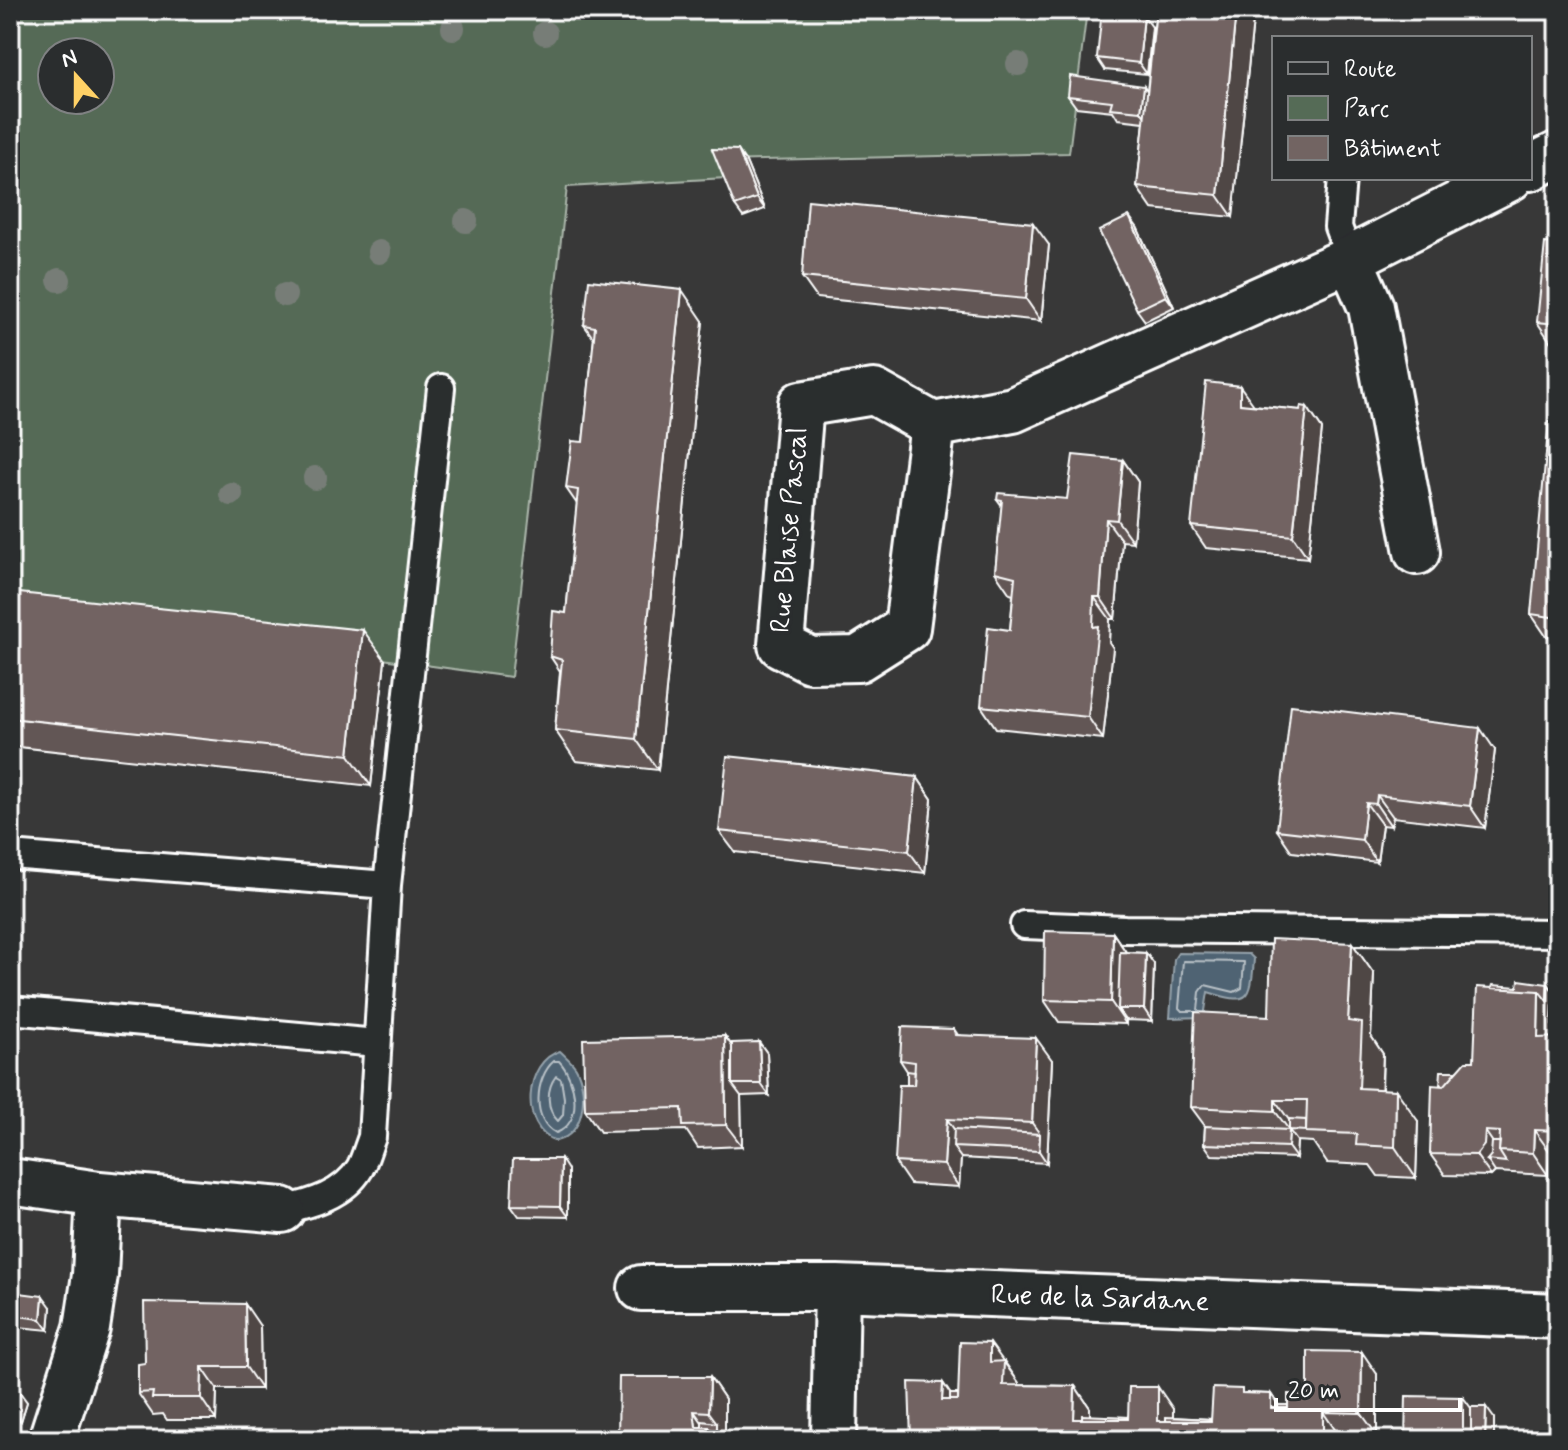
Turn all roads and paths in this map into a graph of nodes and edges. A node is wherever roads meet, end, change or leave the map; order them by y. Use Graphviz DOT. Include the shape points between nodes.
graph roads {
  1 [pos="1342,180"];
  2 [pos="1504,180"];
  3 [pos="1350,259"];
  4 [pos="441,388"];
  5 [pos="933,425"];
  6 [pos="1417,552"];
  7 [pos="10,855"];
  8 [pos="387,885"];
  9 [pos="1024,925"];
  10 [pos="1558,933"];
  11 [pos="10,1010"];
  12 [pos="377,1043"];
  13 [pos="10,1181"];
  14 [pos="99,1194"];
  15 [pos="282,1210"];
  16 [pos="641,1288"];
  17 [pos="837,1288"];
  18 [pos="1558,1316"];
  19 [pos="51,1440"];
  20 [pos="834,1440"];
  1 -- 3 [label="lane" via="1338,227"];
  2 -- 3 [label="street"];
  3 -- 5 [label="street" via="1013,410"];
  3 -- 6 [label="street" via="1371,307"];
  4 -- 8 [label="lane"];
  5 -- 5 [label="street, Rue Blaise Pascal" via="907,628 858,659 810,660 781,645 801,404 874,392"];
  7 -- 8 [label="lane"];
  8 -- 12 [label="lane"];
  9 -- 10 [label="lane"];
  11 -- 12 [label="lane"];
  12 -- 15 [label="lane" via="372,1137 360,1168 342,1188 311,1204"];
  13 -- 14 [label="street"];
  14 -- 15 [label="street"];
  14 -- 19 [label="street" via="87,1328"];
  16 -- 17 [label="street, Rue de la Sardane"];
  17 -- 18 [label="street, Rue de la Sardane"];
  17 -- 20 [label="street"];
}
